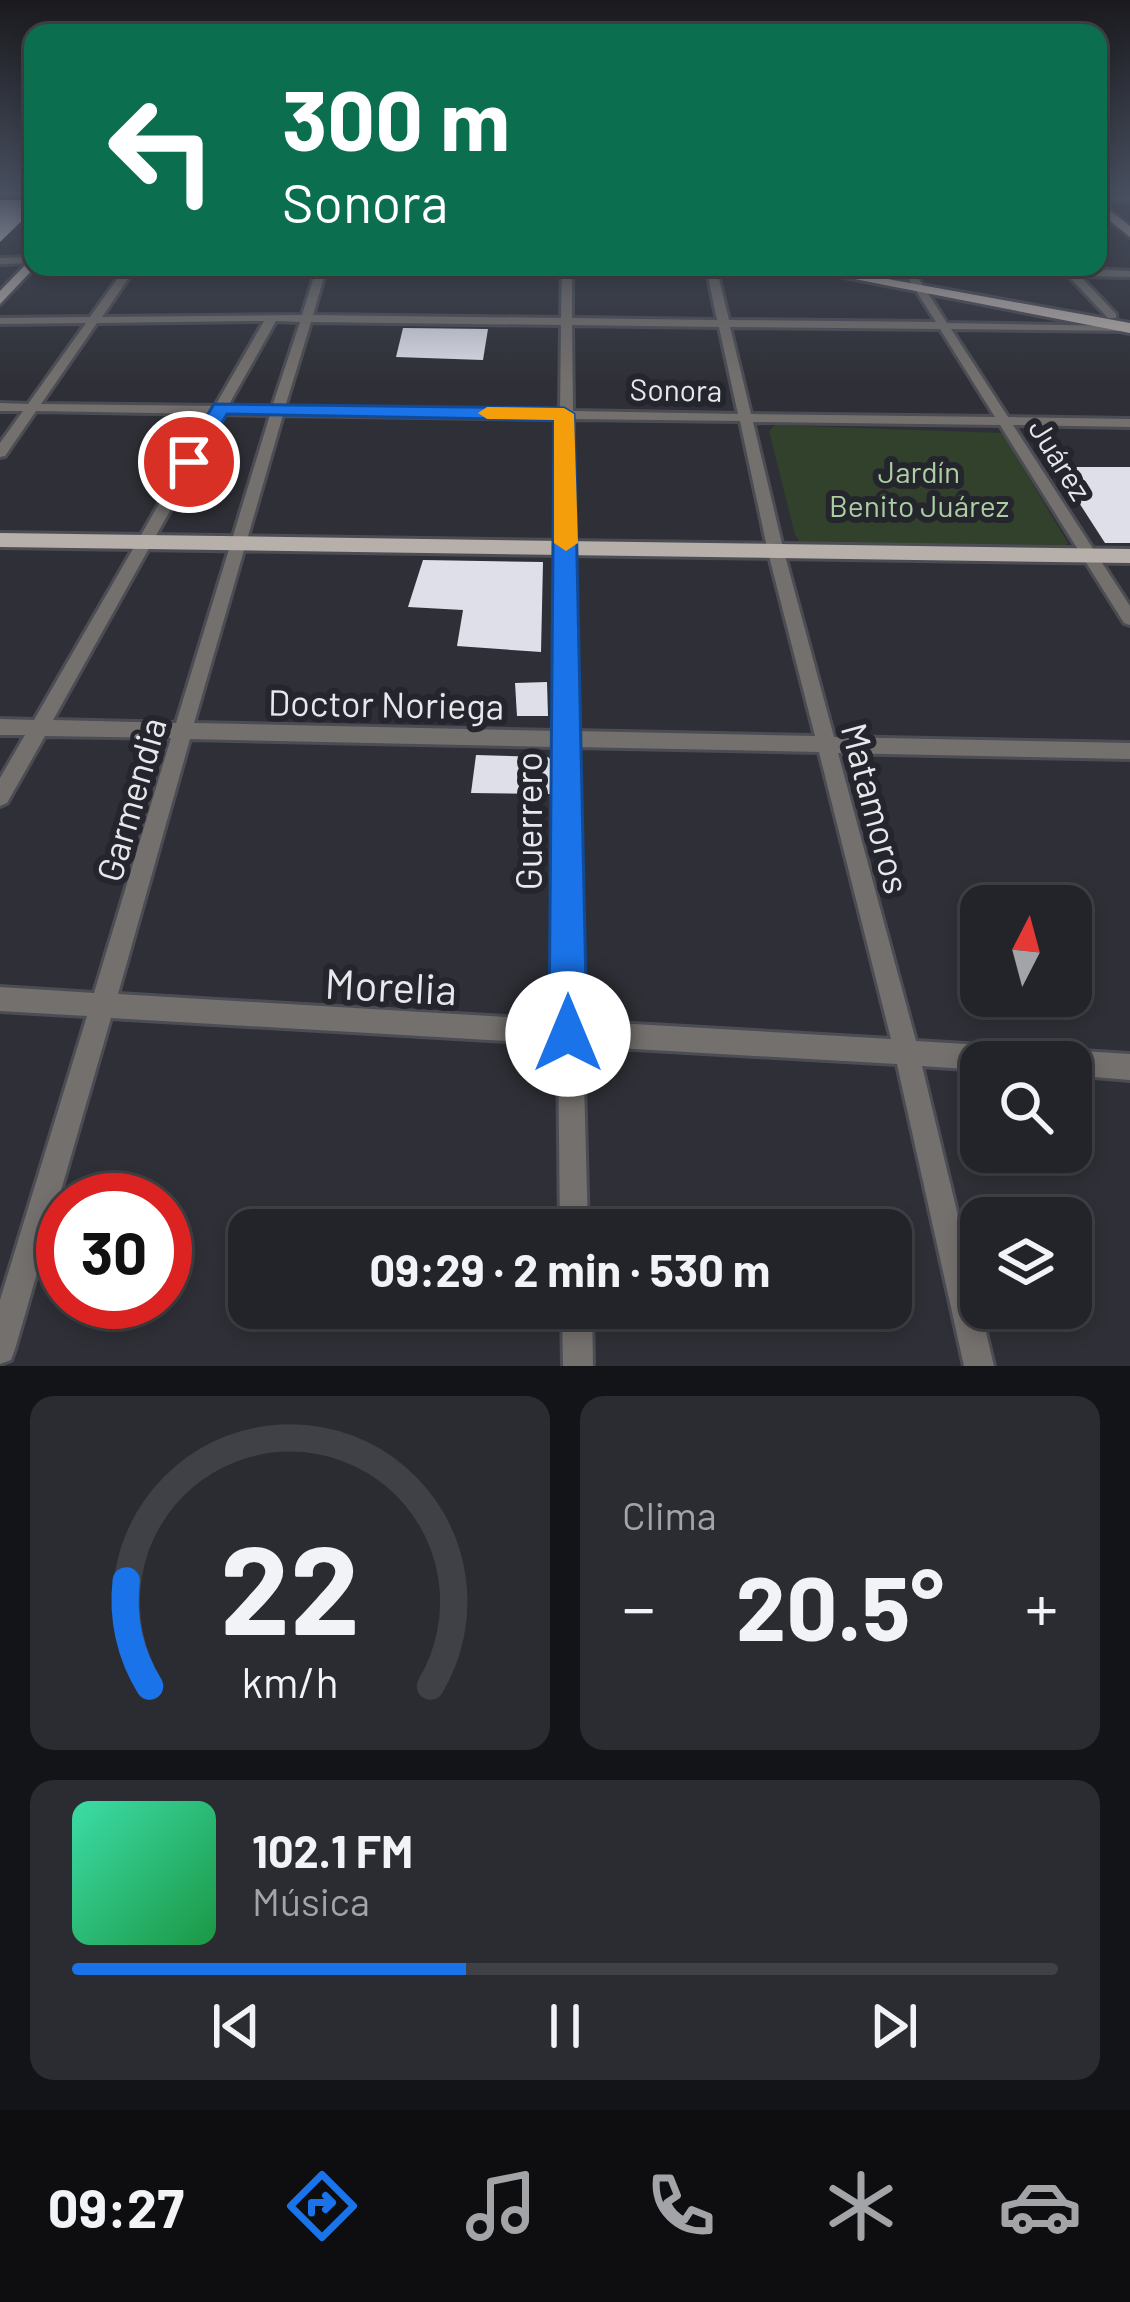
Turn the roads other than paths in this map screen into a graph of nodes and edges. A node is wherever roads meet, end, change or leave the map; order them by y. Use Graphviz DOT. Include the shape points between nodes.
graph roads {
  1 [pos="24,272"];
  2 [pos="125,276"];
  3 [pos="319,276"];
  4 [pos="567,276"];
  5 [pos="713,276"];
  6 [pos="1074,276"];
  7 [pos="913,278"];
  8 [pos="0,300"];
  9 [pos="1112,316"];
  10 [pos="272,318"];
  11 [pos="95,319"];
  12 [pos="305,319"];
  13 [pos="0,321"];
  14 [pos="566,323"];
  15 [pos="1129,324"];
  16 [pos="723,325"];
  17 [pos="947,328"];
  18 [pos="0,406"];
  19 [pos="32,407"];
  20 [pos="220,408"];
  21 [pos="278,409"];
  22 [pos="564,414"];
  23 [pos="746,418"];
  24 [pos="1006,421"];
  25 [pos="1130,423"];
  26 [pos="0,453"];
  27 [pos="0,540"];
  28 [pos="143,543"];
  29 [pos="236,543"];
  30 [pos="566,549"];
  31 [pos="776,552"];
  32 [pos="1089,555"];
  33 [pos="1130,556"];
  34 [pos="1130,619"];
  35 [pos="0,727"];
  36 [pos="40,728"];
  37 [pos="183,731"];
  38 [pos="565,740"];
  39 [pos="827,748"];
  40 [pos="1130,751"];
  41 [pos="0,796"];
  42 [pos="0,999"];
  43 [pos="106,1008"];
  44 [pos="568,1034"];
  45 [pos="906,1050"];
  46 [pos="960,1054"];
  47 [pos="1092,1064"];
  48 [pos="1130,1067"];
  49 [pos="573,1209"];
  50 [pos="577,1329"];
  51 [pos="0,1349"];
  52 [pos="578,1366"];
  53 [pos="979,1366"];
  1 -- 8 [label="main road"];
  2 -- 11 [label="street"];
  3 -- 12 [label="street, Garmendia"];
  4 -- 14 [label="street, Guerrero"];
  5 -- 16 [label="street, Matamoros"];
  6 -- 9 [label="street"];
  7 -- 9 [label="main road"];
  7 -- 15 [label="main road"];
  7 -- 17 [label="street, Juárez"];
  9 -- 15 [label="main road"];
  10 -- 11 [label="street"];
  10 -- 12 [label="street"];
  10 -- 20 [label="street"];
  11 -- 13 [label="street"];
  11 -- 19 [label="street"];
  12 -- 14 [label="street"];
  12 -- 21 [label="street, Garmendia"];
  14 -- 16 [label="street"];
  14 -- 22 [label="street, Guerrero"];
  15 -- 17 [label="street"];
  16 -- 17 [label="street"];
  16 -- 23 [label="street, Matamoros"];
  17 -- 24 [label="street, Juárez"];
  18 -- 19 [label="street, Sonora"];
  19 -- 20 [label="street, Sonora"];
  19 -- 26 [label="street"];
  20 -- 21 [label="street, Sonora"];
  20 -- 28 [label="street"];
  21 -- 22 [label="street, Sonora"];
  21 -- 29 [label="street, Garmendia"];
  22 -- 23 [label="street, Sonora"];
  22 -- 30 [label="street, Guerrero"];
  23 -- 24 [label="street, Sonora"];
  23 -- 31 [label="street, Matamoros"];
  24 -- 25 [label="street, Sonora"];
  24 -- 32 [label="street, Juárez"];
  27 -- 28 [label="main road"];
  28 -- 29 [label="main road"];
  28 -- 36 [label="street"];
  29 -- 30 [label="main road"];
  29 -- 37 [label="street, Garmendia"];
  30 -- 31 [label="main road"];
  30 -- 38 [label="street, Guerrero"];
  31 -- 32 [label="main road"];
  31 -- 39 [label="street, Matamoros"];
  32 -- 33 [label="main road"];
  32 -- 34 [label="street, Juárez"];
  35 -- 36 [label="street, Doctor Noriega"];
  36 -- 37 [label="street, Doctor Noriega"];
  36 -- 41 [label="street"];
  37 -- 38 [label="street, Doctor Noriega"];
  37 -- 43 [label="street, Garmendia"];
  38 -- 39 [label="street, Doctor Noriega"];
  38 -- 44 [label="street, Guerrero"];
  39 -- 40 [label="street, Doctor Noriega"];
  39 -- 45 [label="street, Matamoros"];
  42 -- 43 [label="street, Morelia"];
  43 -- 44 [label="street, Morelia"];
  43 -- 51 [label="street, Garmendia"];
  44 -- 45 [label="street, Morelia"];
  44 -- 49 [label="street, Guerrero"];
  45 -- 46 [label="street, Morelia"];
  45 -- 53 [label="street, Matamoros"];
  47 -- 48 [label="street, Morelia"];
  50 -- 52 [label="street"];
}
